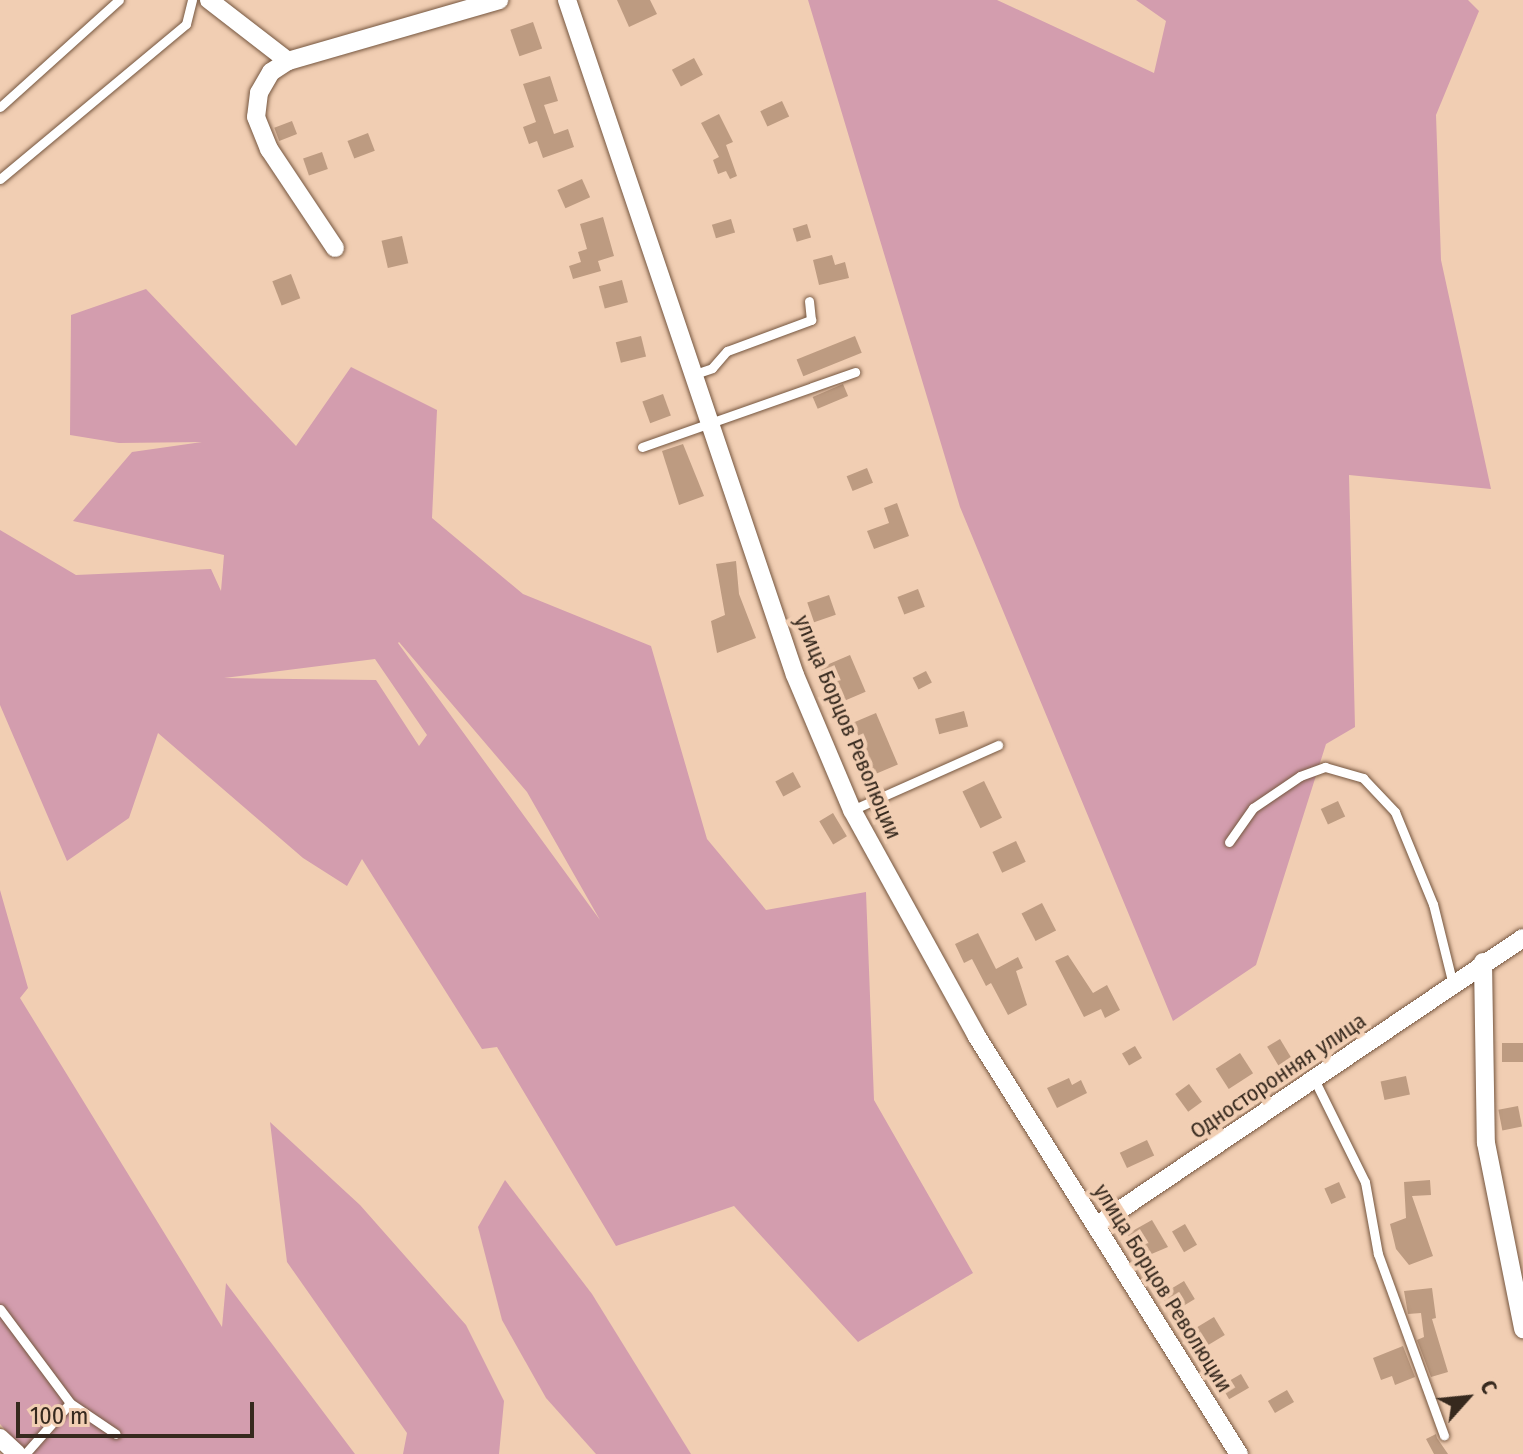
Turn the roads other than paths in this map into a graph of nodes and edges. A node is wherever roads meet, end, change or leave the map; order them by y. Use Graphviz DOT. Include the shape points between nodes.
graph roads {
  1 [pos="119,0"];
  2 [pos="192,0"];
  3 [pos="209,0"];
  4 [pos="499,0"];
  5 [pos="567,0"];
  6 [pos="288,61"];
  7 [pos="0,107"];
  8 [pos="0,179"];
  9 [pos="335,248"];
  10 [pos="809,301"];
  11 [pos="855,372"];
  12 [pos="695,374"];
  13 [pos="710,423"];
  14 [pos="642,447"];
  15 [pos="998,745"];
  16 [pos="852,810"];
  17 [pos="1229,842"];
  18 [pos="1523,938"];
  19 [pos="1483,962"];
  20 [pos="1452,981"];
  21 [pos="1315,1081"];
  22 [pos="1096,1226"];
  23 [pos="0,1309"];
  24 [pos="1523,1329"];
  25 [pos="70,1403"];
  26 [pos="116,1434"];
  27 [pos="1444,1435"];
  28 [pos="0,1438"];
  29 [pos="17,1454"];
  30 [pos="25,1454"];
  31 [pos="1239,1454"];
  1 -- 7 [label="lane"];
  2 -- 8 [label="lane" via="186,24"];
  3 -- 6 [label="street"];
  4 -- 6 [label="street"];
  5 -- 12 [label="street, улица Борцов Революции"];
  6 -- 9 [label="street" via="271,72 259,93 256,117 269,149"];
  10 -- 12 [label="lane" via="811,320 727,351 712,368"];
  11 -- 13 [label="lane"];
  12 -- 13 [label="street, улица Борцов Революции"];
  13 -- 14 [label="lane"];
  13 -- 16 [label="street, улица Борцов Революции" via="795,675"];
  15 -- 16 [label="lane"];
  16 -- 22 [label="street, улица Борцов Революции" via="976,1035"];
  17 -- 20 [label="lane" via="1253,808 1300,776 1325,767 1363,778 1395,812 1433,904"];
  18 -- 19 [label="street, Односторонняя улица"];
  19 -- 20 [label="street, Односторонняя улица"];
  19 -- 24 [label="street" via="1486,1143"];
  20 -- 21 [label="street, Односторонняя улица"];
  21 -- 22 [label="street, Односторонняя улица"];
  21 -- 27 [label="lane" via="1365,1182 1378,1254"];
  22 -- 31 [label="street, улица Борцов Революции"];
  23 -- 25 [label="lane"];
  25 -- 26 [label="lane"];
  25 -- 30 [label="lane"];
  28 -- 29 [label="street"];
}
